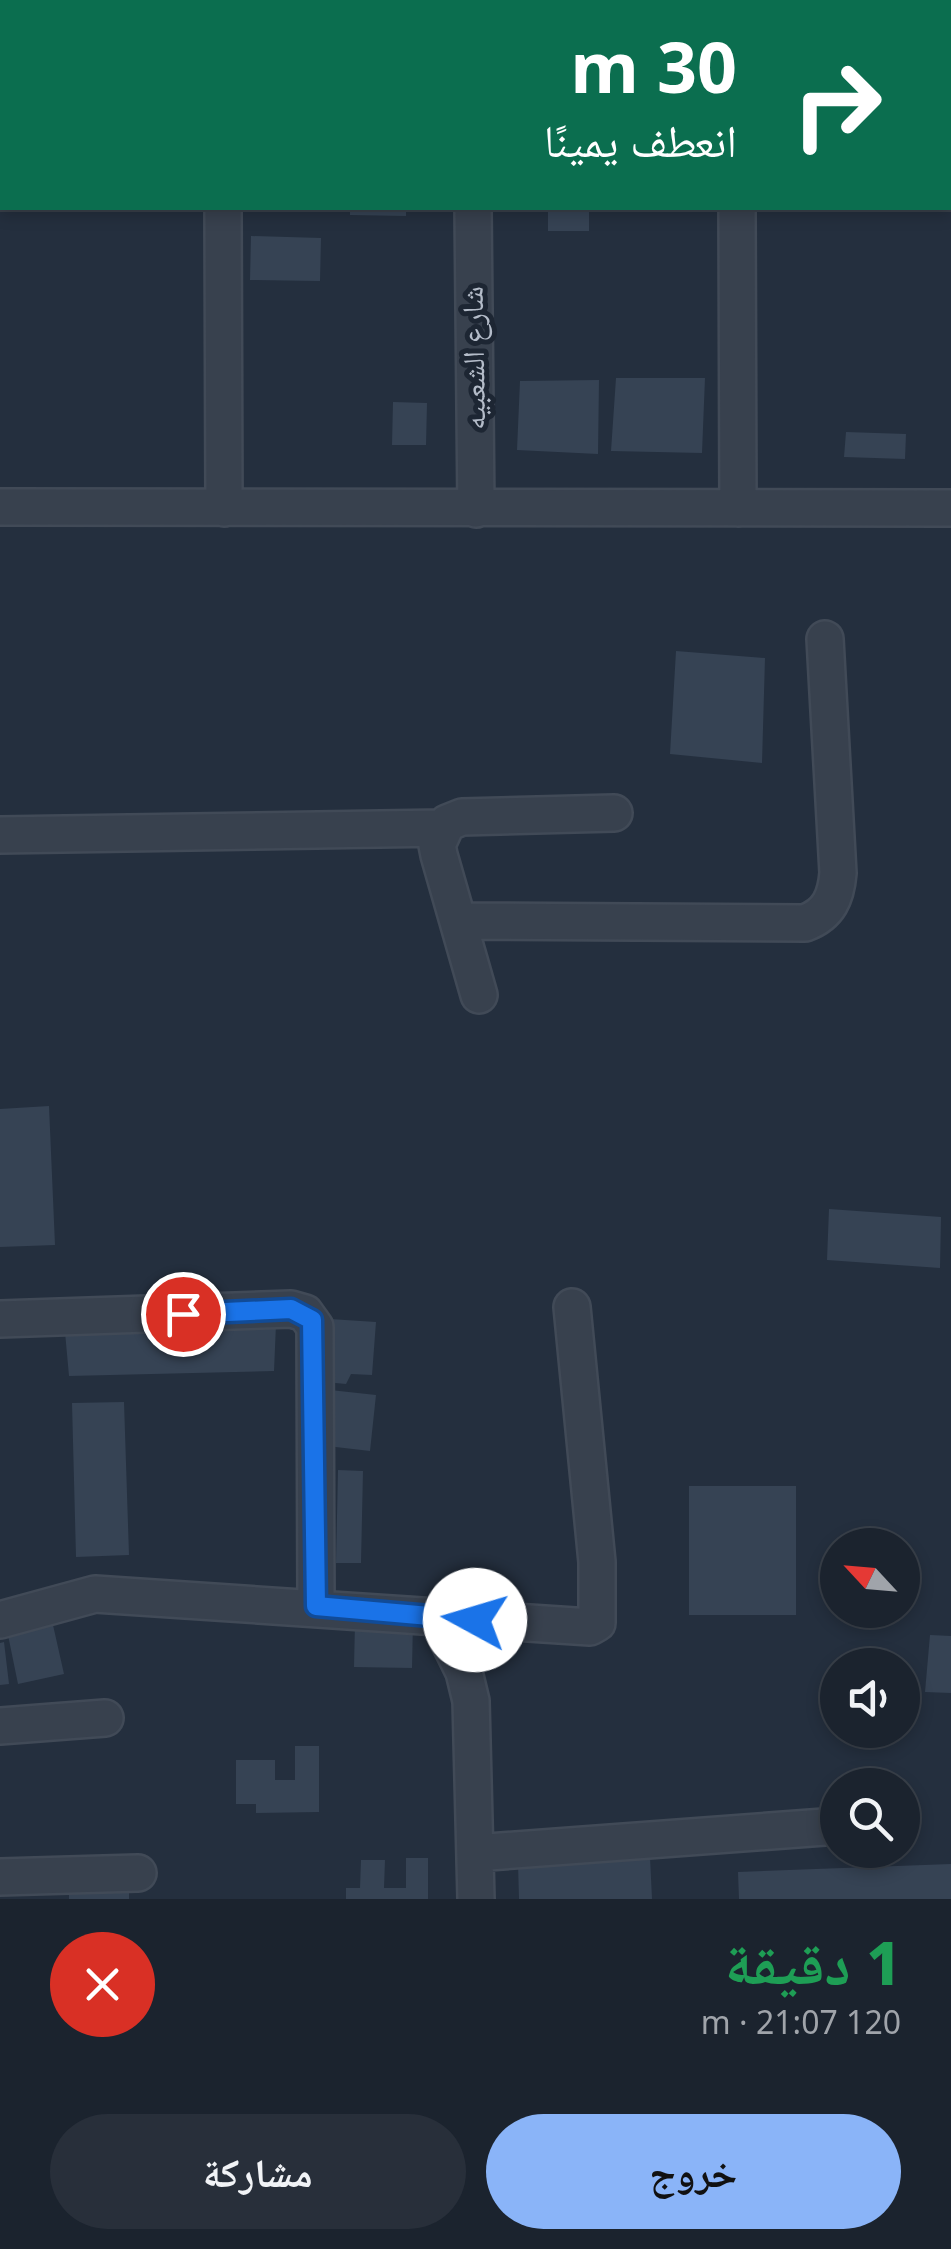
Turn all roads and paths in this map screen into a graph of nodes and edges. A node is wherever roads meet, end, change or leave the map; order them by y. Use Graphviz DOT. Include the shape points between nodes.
graph roads {
  1 [pos="224,210"];
  2 [pos="473,210"];
  3 [pos="736,210"];
  4 [pos="0,507"];
  5 [pos="224,508"];
  6 [pos="738,508"];
  7 [pos="951,508"];
  8 [pos="476,509"];
  9 [pos="825,639"];
  10 [pos="614,813"];
  11 [pos="443,828"];
  12 [pos="0,835"];
  13 [pos="460,920"];
  14 [pos="479,995"];
  15 [pos="572,1307"];
  16 [pos="0,1319"];
  17 [pos="316,1606"];
  18 [pos="436,1617"];
  19 [pos="0,1620"];
  20 [pos="105,1718"];
  21 [pos="0,1726"];
  22 [pos="820,1827"];
  23 [pos="475,1853"];
  24 [pos="138,1874"];
  25 [pos="0,1877"];
  26 [pos="476,1899"];
  1 -- 5 [label="street"];
  2 -- 8 [label="street, شارع الشعبيه"];
  3 -- 6 [label="street"];
  4 -- 5 [label="street"];
  5 -- 8 [label="street"];
  6 -- 7 [label="street"];
  6 -- 8 [label="street"];
  9 -- 13 [label="street" via="838,873 821,916 805,923"];
  10 -- 11 [label="street" via="462,817"];
  11 -- 12 [label="street"];
  11 -- 13 [label="street" via="439,856"];
  13 -- 14 [label="street"];
  15 -- 18 [label="street" via="598,1623"];
  16 -- 17 [label="street" via="305,1313 315,1327"];
  17 -- 18 [label="street"];
  17 -- 19 [label="street" via="95,1594"];
  18 -- 23 [label="street" via="471,1700"];
  20 -- 21 [label="street"];
  22 -- 23 [label="street"];
  23 -- 26 [label="street"];
  24 -- 25 [label="street"];
}
